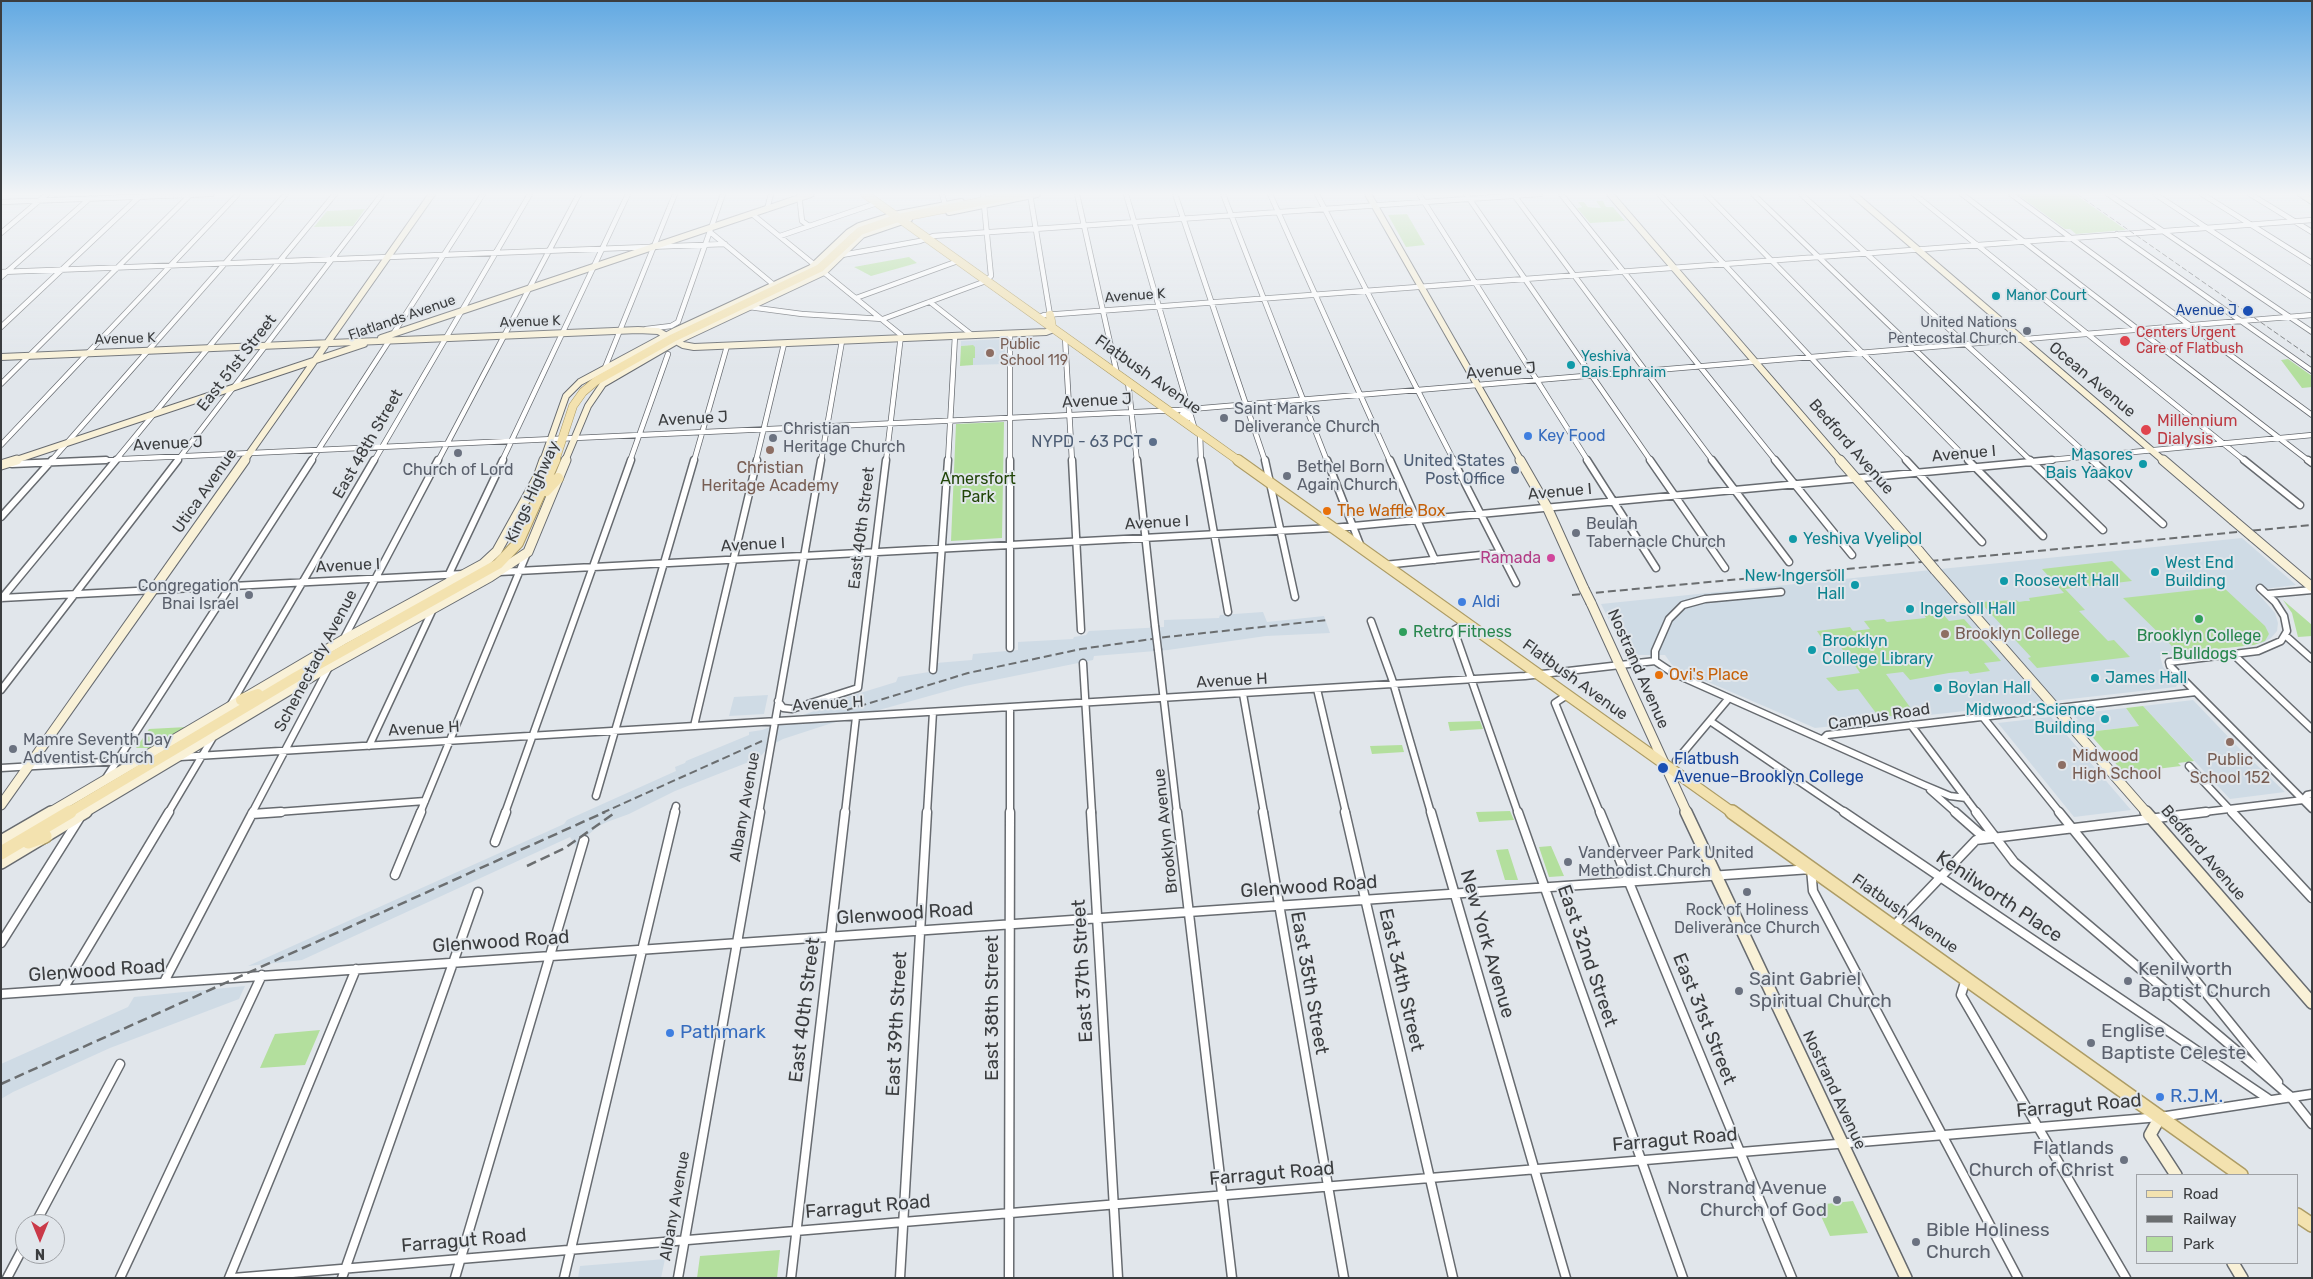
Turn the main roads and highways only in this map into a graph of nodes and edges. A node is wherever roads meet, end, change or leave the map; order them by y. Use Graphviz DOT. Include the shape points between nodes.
graph roads {
  1 [pos="390,254"];
  2 [pos="634,254"];
  3 [pos="831,254"];
  4 [pos="835,254"];
  5 [pos="843,254"];
  6 [pos="948,254"];
  7 [pos="1402,254"];
  8 [pos="1661,254"];
  9 [pos="1923,254"];
  10 [pos="820,268"];
  11 [pos="1421,287"];
  12 [pos="784,290"];
  13 [pos="759,298"];
  14 [pos="737,308"];
  15 [pos="715,312"];
  16 [pos="1050,314"];
  17 [pos="1053,328"];
  18 [pos="700,330"];
  19 [pos="672,338"];
  20 [pos="373,342"];
  21 [pos="328,343"];
  22 [pos="694,347"];
  23 [pos="664,352"];
  24 [pos="1,357"];
  25 [pos="316,360"];
  26 [pos="234,387"];
  27 [pos="154,414"];
  28 [pos="556,457"];
  29 [pos="2,464"];
  30 [pos="538,477"];
  31 [pos="558,478"];
  32 [pos="541,495"];
  33 [pos="2312,588"];
  34 [pos="411,621"];
  35 [pos="383,628"];
  36 [pos="285,684"];
  37 [pos="242,700"];
  38 [pos="1665,766"];
  39 [pos="1,805"];
  40 [pos="45,836"];
  41 [pos="4,847"];
  42 [pos="1,863"];
  43 [pos="2312,1003"];
  44 [pos="2160,1117"];
  45 [pos="1841,1144"];
  46 [pos="2175,1174"];
  47 [pos="2240,1174"];
  48 [pos="2298,1215"];
  49 [pos="2312,1225"];
  50 [pos="2234,1264"];
  51 [pos="1906,1278"];
  52 [pos="2242,1278"];
  1 -- 21 [label="main road, Utica Avenue"];
  2 -- 20 [label="main road, Flatlands Avenue"];
  3 -- 4 [label="main road"];
  3 -- 10 [label="main road, Kings Highway"];
  5 -- 10 [label="main road, Kings Highway"];
  6 -- 17 [label="main road, Flatbush Avenue"];
  7 -- 11 [label="main road, Nostrand Avenue"];
  8 -- 43 [label="main road, Bedford Avenue, bridge"];
  9 -- 33 [label="main road, Ocean Avenue, bridge"];
  10 -- 12 [label="main road, Kings Highway"];
  10 -- 13 [label="main road, Kings Highway"];
  10 -- 15 [label="main road, Kings Highway"];
  11 -- 38 [label="main road, Nostrand Avenue, bridge" via="1547,507"];
  12 -- 13 [label="main road"];
  12 -- 18 [label="main road, Kings Highway"];
  13 -- 14 [label="main road, Kings Highway"];
  14 -- 15 [label="main road"];
  14 -- 19 [label="main road, Kings Highway"];
  15 -- 19 [label="main road, Kings Highway"];
  16 -- 17 [label="main road"];
  17 -- 22 [label="main road, Avenue K" via="1046,332 1010,334"];
  17 -- 38 [label="main road, Flatbush Avenue"];
  18 -- 19 [label="main road, Kings Highway"];
  18 -- 22 [label="main road"];
  19 -- 20 [label="main road, Avenue K" via="652,330 638,330"];
  19 -- 22 [label="main road, Avenue K"];
  19 -- 23 [label="main road, Kings Highway"];
  19 -- 28 [label="main road, Kings Highway" via="589,386 573,406"];
  19 -- 30 [label="main road, Kings Highway" via="580,382 566,396"];
  20 -- 21 [label="main road, Avenue K"];
  20 -- 25 [label="main road, Flatlands Avenue"];
  21 -- 24 [label="main road, Avenue K"];
  21 -- 25 [label="main road, Utica Avenue"];
  22 -- 23 [label="main road"];
  23 -- 31 [label="main road, Kings Highway" via="604,384 588,406"];
  25 -- 26 [label="main road, Flatlands Avenue"];
  25 -- 39 [label="main road, Utica Avenue"];
  26 -- 27 [label="main road, Flatlands Avenue"];
  27 -- 29 [label="main road, Flatlands Avenue"];
  28 -- 30 [label="main road"];
  28 -- 32 [label="main road, Kings Highway"];
  30 -- 37 [label="main road, Kings Highway" via="497,551 484,564"];
  31 -- 32 [label="main road"];
  31 -- 34 [label="main road, Kings Highway" via="528,552"];
  32 -- 35 [label="main road, Kings Highway" via="511,552 485,572"];
  34 -- 35 [label="main road"];
  34 -- 40 [label="main road, Kings Highway"];
  35 -- 36 [label="main road, Kings Highway"];
  36 -- 37 [label="main road"];
  36 -- 41 [label="main road, Kings Highway"];
  37 -- 41 [label="main road, Kings Highway" via="104,782"];
  38 -- 44 [label="main road, Flatbush Avenue"];
  38 -- 45 [label="main road, Nostrand Avenue"];
  40 -- 41 [label="main road"];
  40 -- 42 [label="main road, Kings Highway"];
  44 -- 46 [label="main road" via="2150,1135"];
  44 -- 47 [label="main road, Flatbush Avenue"];
  45 -- 51 [label="main road, Nostrand Avenue"];
  48 -- 49 [label="main road"];
  50 -- 52 [label="main road"];
}
